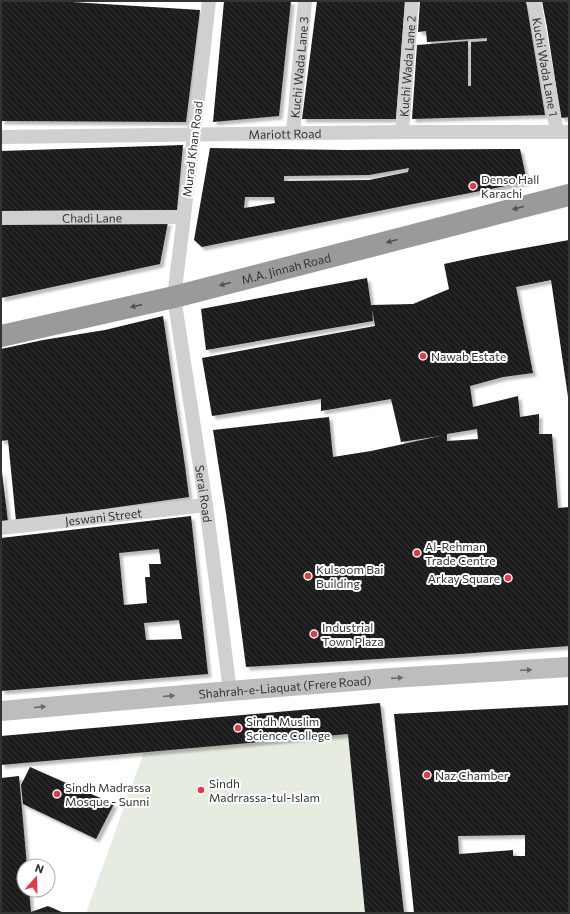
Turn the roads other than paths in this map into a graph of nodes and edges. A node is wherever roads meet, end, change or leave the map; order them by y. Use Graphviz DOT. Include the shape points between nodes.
graph roads {
  1 [pos="209,1"];
  2 [pos="305,1"];
  3 [pos="412,1"];
  4 [pos="534,1"];
  5 [pos="402,132"];
  6 [pos="563,132"];
  7 [pos="293,133"];
  8 [pos="194,134"];
  9 [pos="1,137"];
  10 [pos="569,195"];
  11 [pos="184,217"];
  12 [pos="1,218"];
  13 [pos="174,297"];
  14 [pos="1,336"];
  15 [pos="206,504"];
  16 [pos="1,528"];
  17 [pos="569,667"];
  18 [pos="230,691"];
  19 [pos="1,711"];
  1 -- 8 [label="street, Murad Khan Road"];
  2 -- 7 [label="street, Kuchi Wada Lane 3"];
  3 -- 5 [label="street, Kuchi Wada Lane 2"];
  4 -- 6 [label="street, Kuchi Wada Lane 1"];
  5 -- 6 [label="street, Mariott Road"];
  5 -- 7 [label="street, Mariott Road"];
  7 -- 8 [label="street, Mariott Road"];
  8 -- 9 [label="street, Mariott Road"];
  8 -- 11 [label="street, Murad Khan Road"];
  10 -- 13 [label="highway, M.A. Jinnah Road, one-way"];
  11 -- 12 [label="street, Chadi Lane"];
  11 -- 13 [label="street, Murad Khan Road"];
  13 -- 14 [label="highway, M.A. Jinnah Road, one-way"];
  13 -- 15 [label="street, Serai Road"];
  15 -- 16 [label="street, Jeswani Street"];
  15 -- 18 [label="street, Serai Road"];
  18 -- 17 [label="main road, Shahrah-e-Liaquat (Frere Road), one-way"];
  19 -- 18 [label="main road, Shahrah-e-Liaquat (Frere Road), one-way"];
}
